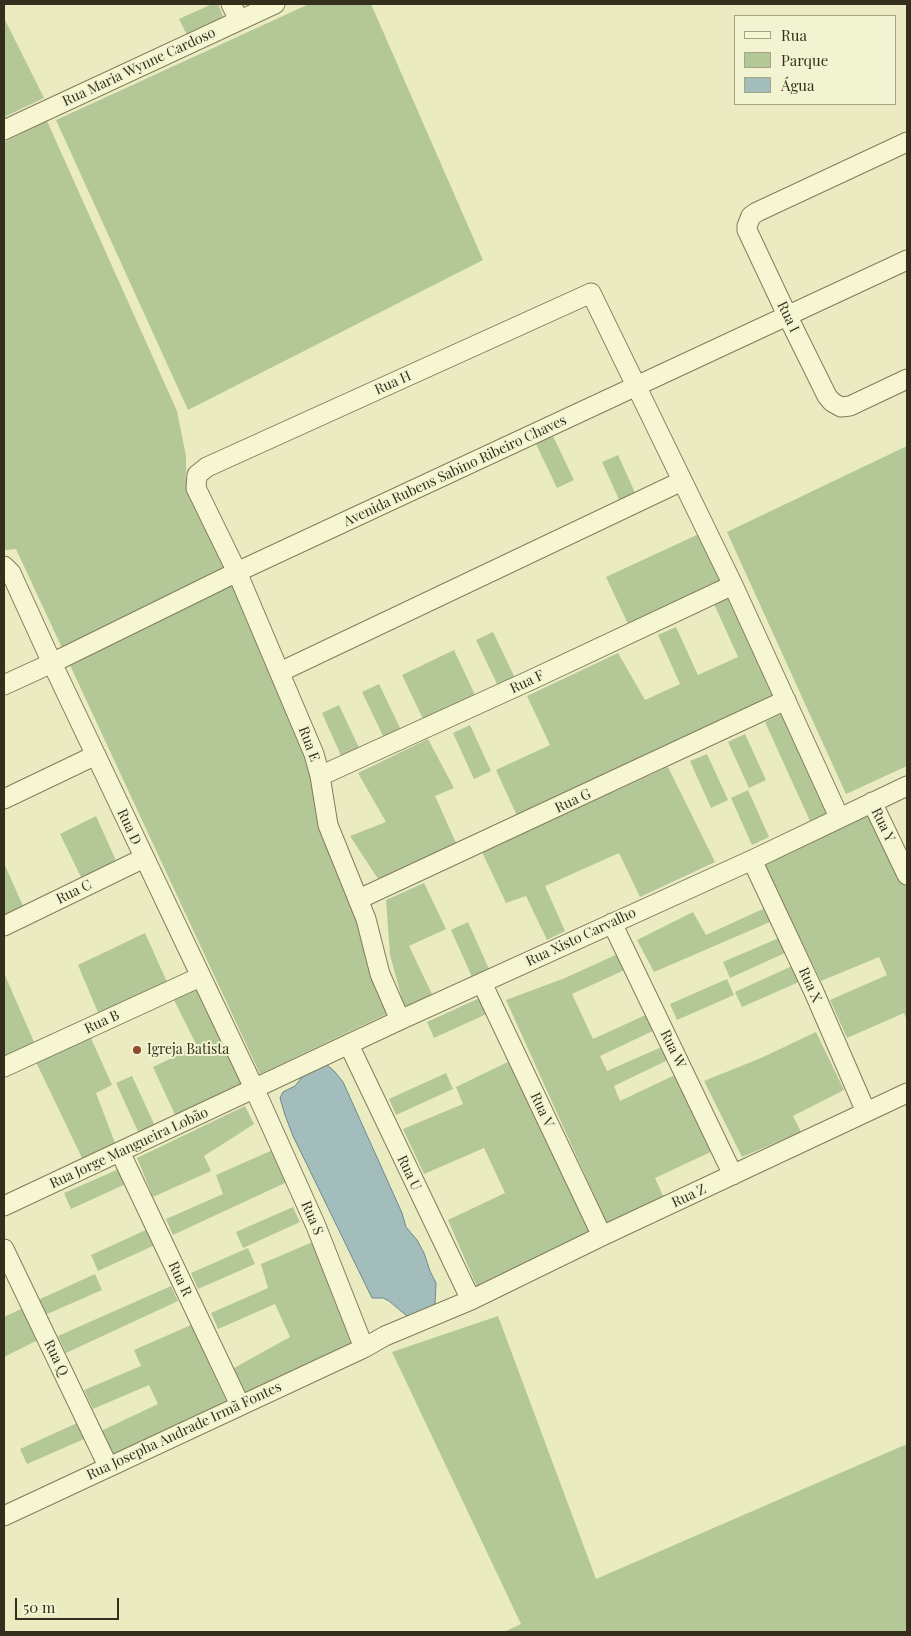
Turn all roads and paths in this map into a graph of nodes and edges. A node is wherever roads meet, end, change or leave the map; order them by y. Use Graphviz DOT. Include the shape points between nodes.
graph roads {
  1 [pos="275,4"];
  2 [pos="235,12"];
  3 [pos="4,130"];
  4 [pos="907,142"];
  5 [pos="907,260"];
  6 [pos="787,314"];
  7 [pos="907,379"];
  8 [pos="637,387"];
  9 [pos="197,475"];
  10 [pos="682,481"];
  11 [pos="4,566"];
  12 [pos="237,572"];
  13 [pos="733,585"];
  14 [pos="52,663"];
  15 [pos="280,672"];
  16 [pos="4,685"];
  17 [pos="786,700"];
  18 [pos="96,755"];
  19 [pos="320,776"];
  20 [pos="907,786"];
  21 [pos="4,799"];
  22 [pos="872,802"];
  23 [pos="839,817"];
  24 [pos="144,858"];
  25 [pos="752,860"];
  26 [pos="907,875"];
  27 [pos="358,899"];
  28 [pos="612,923"];
  29 [pos="4,926"];
  30 [pos="200,976"];
  31 [pos="482,983"];
  32 [pos="400,1020"];
  33 [pos="349,1045"];
  34 [pos="4,1067"];
  35 [pos="255,1090"];
  36 [pos="907,1093"];
  37 [pos="866,1112"];
  38 [pos="120,1152"];
  39 [pos="733,1175"];
  40 [pos="4,1206"];
  41 [pos="602,1236"];
  42 [pos="4,1249"];
  43 [pos="465,1302"];
  44 [pos="385,1336"];
  45 [pos="364,1348"];
  46 [pos="240,1405"];
  47 [pos="108,1466"];
  48 [pos="4,1516"];
  1 -- 2 [label="street, Rua Maria Wynne Cardoso"];
  2 -- 3 [label="street, Rua Maria Wynne Cardoso"];
  4 -- 6 [label="street, Rua I" via="758,212 749,220 747,230"];
  5 -- 6 [label="street, Avenida Rubens Sabino Ribeiro Chaves"];
  6 -- 7 [label="street, Rua I" via="829,400 836,405 850,406"];
  6 -- 8 [label="street, Avenida Rubens Sabino Ribeiro Chaves"];
  8 -- 9 [label="street, Rua H" via="591,293 203,468"];
  8 -- 10 [label="street"];
  8 -- 12 [label="street, Avenida Rubens Sabino Ribeiro Chaves"];
  9 -- 12 [label="street, Rua E" via="196,488"];
  10 -- 13 [label="street"];
  10 -- 15 [label="street"];
  11 -- 14 [label="street, Rua D" via="11,573"];
  12 -- 14 [label="street, Avenida Rubens Sabino Ribeiro Chaves"];
  12 -- 15 [label="street, Rua E"];
  13 -- 17 [label="street"];
  13 -- 19 [label="street, Rua F"];
  14 -- 16 [label="street, Avenida Rubens Sabino Ribeiro Chaves"];
  14 -- 18 [label="street, Rua D"];
  15 -- 19 [label="street, Rua E"];
  17 -- 23 [label="street"];
  17 -- 27 [label="street, Rua G"];
  18 -- 21 [label="street"];
  18 -- 24 [label="street, Rua D"];
  19 -- 27 [label="street, Rua E" via="328,825"];
  20 -- 22 [label="street, Rua Xisto Carvalho"];
  22 -- 23 [label="street, Rua Xisto Carvalho"];
  22 -- 26 [label="street, Rua Y"];
  23 -- 25 [label="street, Rua Xisto Carvalho"];
  24 -- 29 [label="street, Rua C"];
  24 -- 30 [label="street, Rua D"];
  25 -- 28 [label="street, Rua Xisto Carvalho"];
  25 -- 37 [label="street, Rua X"];
  27 -- 32 [label="street, Rua E" via="380,974"];
  28 -- 31 [label="street, Rua Xisto Carvalho"];
  28 -- 39 [label="street, Rua W"];
  30 -- 34 [label="street, Rua B"];
  30 -- 35 [label="street, Rua D"];
  31 -- 32 [label="street, Rua Xisto Carvalho"];
  31 -- 41 [label="street, Rua V"];
  32 -- 33 [label="street, Rua Xisto Carvalho"];
  33 -- 35 [label="street, Rua Xisto Carvalho"];
  33 -- 43 [label="street, Rua U"];
  35 -- 38 [label="street, Rua Jorge Mangueira Lobão"];
  35 -- 45 [label="street, Rua S" via="316,1226"];
  36 -- 37 [label="street, Rua Z"];
  37 -- 39 [label="street, Rua Z"];
  38 -- 40 [label="street, Rua Jorge Mangueira Lobão"];
  38 -- 46 [label="street, Rua R"];
  39 -- 41 [label="street, Rua Z"];
  41 -- 43 [label="street, Rua Z"];
  42 -- 47 [label="street, Rua Q"];
  43 -- 44 [label="street, Rua Z"];
  44 -- 45 [label="street, Rua Josepha Andrade Irmã Fontes"];
  45 -- 46 [label="street, Rua Josepha Andrade Irmã Fontes"];
  46 -- 47 [label="street, Rua Josepha Andrade Irmã Fontes"];
  47 -- 48 [label="street, Rua Josepha Andrade Irmã Fontes"];
}
